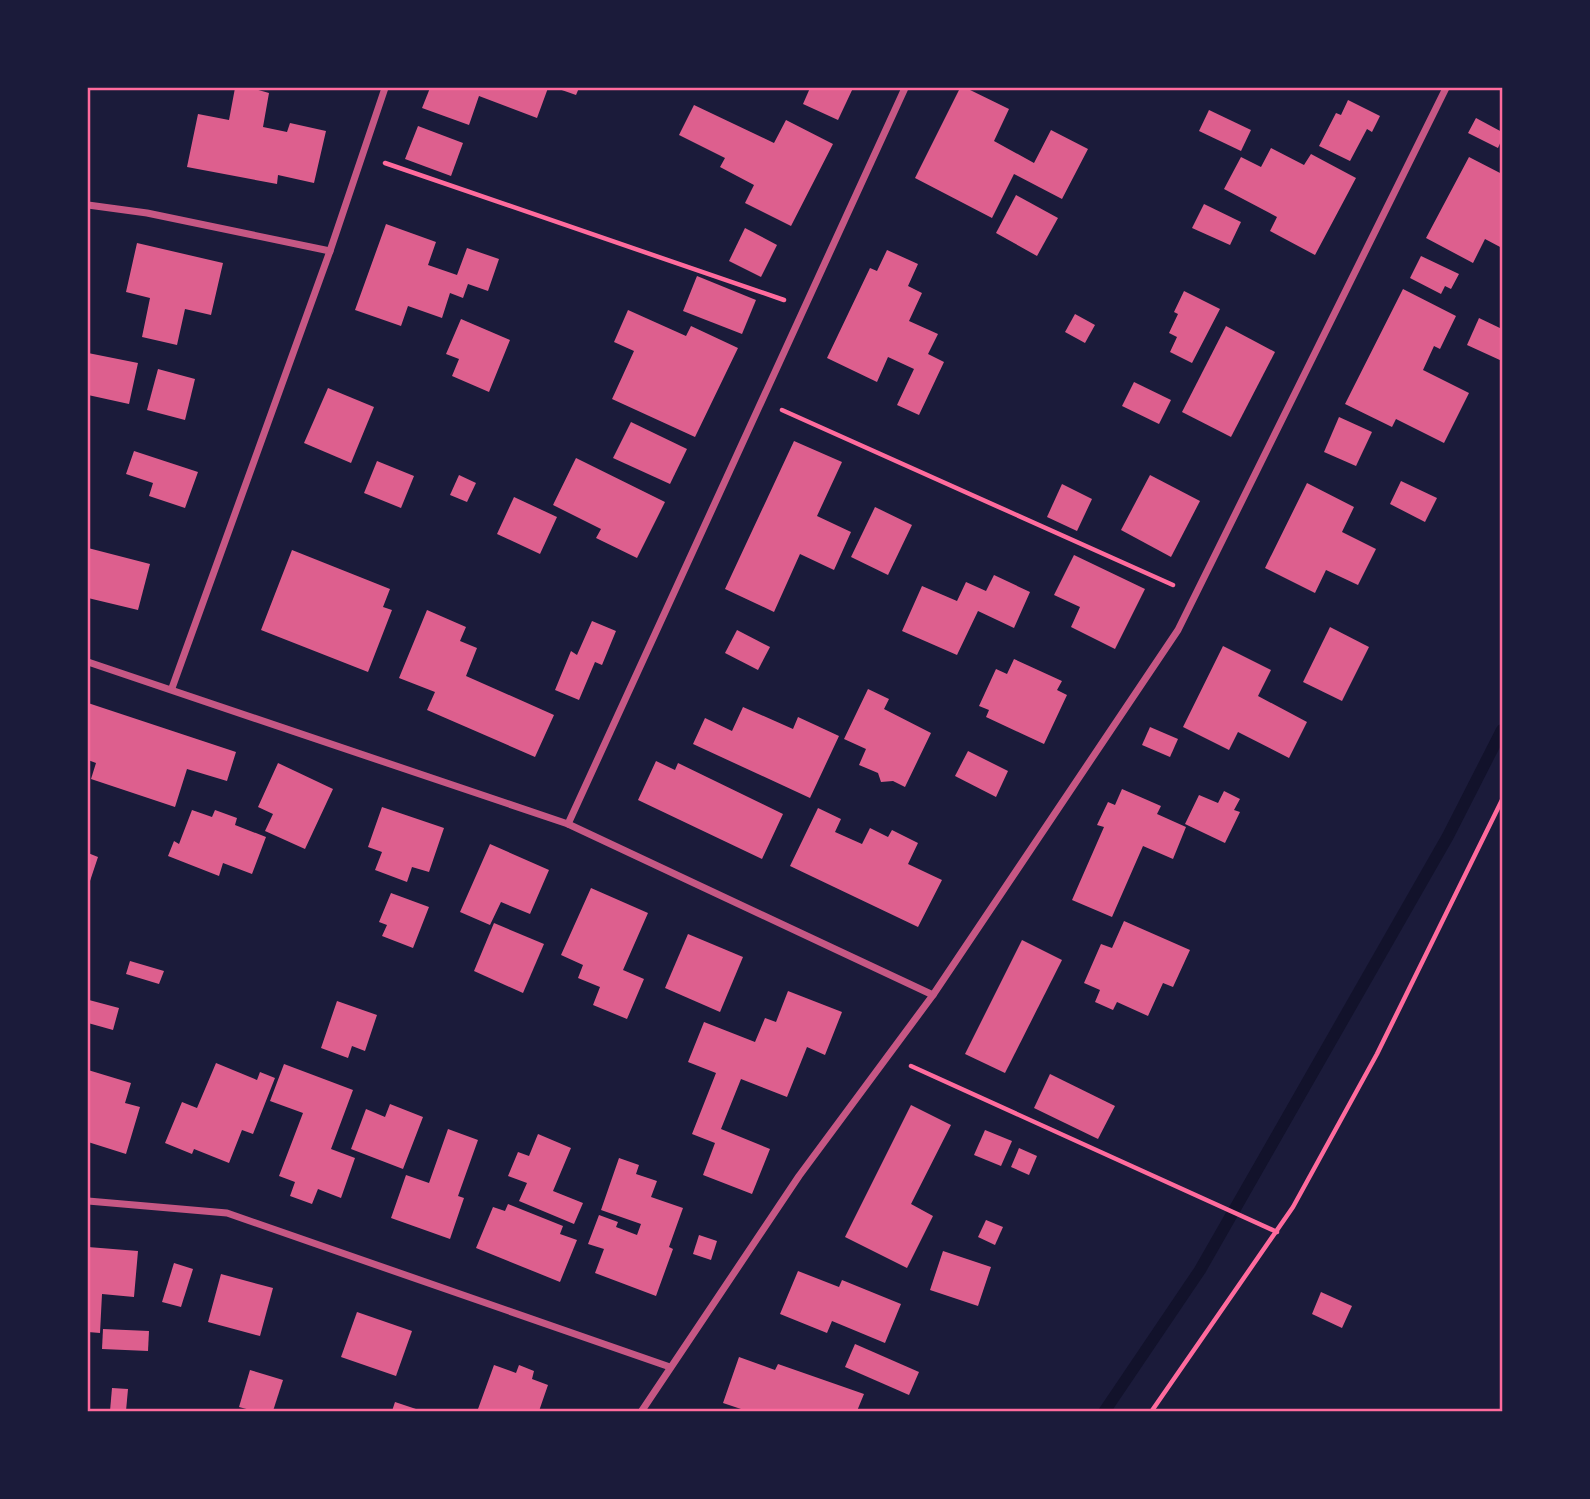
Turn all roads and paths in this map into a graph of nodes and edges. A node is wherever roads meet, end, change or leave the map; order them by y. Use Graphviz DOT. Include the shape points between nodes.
graph roads {
  1 [pos="385,88"];
  2 [pos="905,88"];
  3 [pos="1446,88"];
  4 [pos="361,155"];
  5 [pos="88,205"];
  6 [pos="330,251"];
  7 [pos="805,307"];
  8 [pos="762,401"];
  9 [pos="1195,595"];
  10 [pos="88,662"];
  11 [pos="172,688"];
  12 [pos="1503,800"];
  13 [pos="568,824"];
  14 [pos="933,995"];
  15 [pos="889,1055"];
  16 [pos="88,1201"];
  17 [pos="1277,1233"];
  18 [pos="670,1367"];
  19 [pos="641,1412"];
  20 [pos="1151,1412"];
  1 -- 4 [label="street"];
  2 -- 7 [label="street"];
  3 -- 9 [label="street"];
  4 -- 6 [label="street"];
  4 -- 7 [label="path"];
  5 -- 6 [label="street" via="147,212"];
  6 -- 11 [label="street"];
  7 -- 8 [label="street"];
  8 -- 9 [label="path"];
  8 -- 13 [label="street"];
  9 -- 14 [label="street" via="1178,630"];
  10 -- 11 [label="street"];
  11 -- 13 [label="street"];
  12 -- 17 [label="path" via="1377,1054"];
  13 -- 14 [label="street"];
  14 -- 15 [label="street"];
  15 -- 17 [label="path"];
  15 -- 18 [label="street" via="799,1176"];
  16 -- 18 [label="street" via="227,1213"];
  17 -- 20 [label="path"];
  18 -- 19 [label="street"];
}
